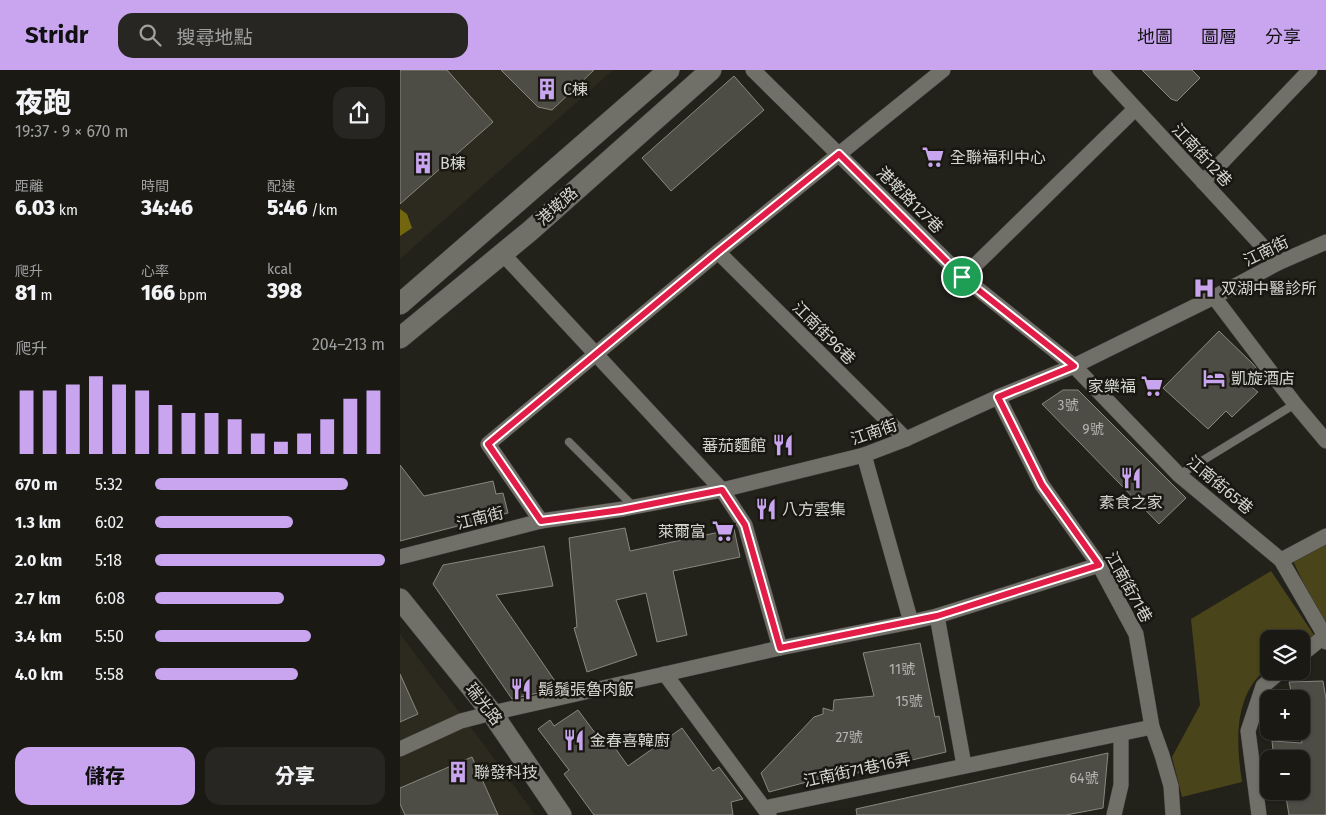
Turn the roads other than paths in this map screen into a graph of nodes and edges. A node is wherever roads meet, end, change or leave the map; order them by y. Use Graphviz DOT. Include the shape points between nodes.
graph roads {
  1 [pos="669,70"];
  2 [pos="711,70"];
  3 [pos="753,70"];
  4 [pos="943,70"];
  5 [pos="1100,70"];
  6 [pos="1310,70"];
  7 [pos="1136,109"];
  8 [pos="839,154"];
  9 [pos="1203,182"];
  10 [pos="1326,242"];
  11 [pos="718,252"];
  12 [pos="502,253"];
  13 [pos="1278,263"];
  14 [pos="962,277"];
  15 [pos="1214,297"];
  16 [pos="400,304"];
  17 [pos="400,338"];
  18 [pos="596,353"];
  19 [pos="1074,366"];
  20 [pos="998,397"];
  21 [pos="1295,404"];
  22 [pos="906,439"];
  23 [pos="1326,441"];
  24 [pos="569,442"];
  25 [pos="864,455"];
  26 [pos="1179,475"];
  27 [pos="722,490"];
  28 [pos="634,507"];
  29 [pos="541,521"];
  30 [pos="1326,536"];
  31 [pos="400,557"];
  32 [pos="1281,560"];
  33 [pos="1099,565"];
  34 [pos="400,599"];
  35 [pos="937,616"];
  36 [pos="911,622"];
  37 [pos="1326,638"];
  38 [pos="780,648"];
  39 [pos="1310,649"];
  40 [pos="665,674"];
  41 [pos="1270,680"];
  42 [pos="492,713"];
  43 [pos="1152,727"];
  44 [pos="1121,734"];
  45 [pos="400,749"];
  46 [pos="964,765"];
  47 [pos="767,811"];
  48 [pos="561,815"];
  49 [pos="1114,815"];
  50 [pos="1172,815"];
  51 [pos="1259,815"];
  1 -- 16 [label="street, 港墘路"];
  2 -- 12 [label="street, 港墘路"];
  3 -- 8 [label="street, 港墘路127巷"];
  4 -- 8 [label="street"];
  5 -- 7 [label="street, 江南街12巷"];
  6 -- 9 [label="street"];
  7 -- 9 [label="street, 江南街12巷"];
  7 -- 14 [label="street"];
  8 -- 11 [label="street"];
  8 -- 14 [label="street, 港墘路127巷"];
  9 -- 13 [label="street, 江南街12巷"];
  10 -- 13 [label="street, 江南街"];
  11 -- 18 [label="street"];
  11 -- 22 [label="street, 江南街96巷"];
  12 -- 17 [label="street, 港墘路"];
  12 -- 18 [label="street"];
  13 -- 15 [label="street, 江南街"];
  14 -- 19 [label="street, 港墘路127巷"];
  15 -- 19 [label="street, 江南街"];
  15 -- 21 [label="street"];
  18 -- 27 [label="street"];
  18 -- 29 [label="street" via="488,444"];
  19 -- 20 [label="street, 江南街"];
  19 -- 26 [label="street, 江南街65巷"];
  20 -- 22 [label="street, 江南街"];
  20 -- 33 [label="street, 江南街71巷" via="1042,485"];
  21 -- 23 [label="street"];
  21 -- 26 [label="lane"];
  22 -- 25 [label="street, 江南街"];
  24 -- 28 [label="lane"];
  25 -- 27 [label="street, 江南街"];
  25 -- 36 [label="street"];
  26 -- 32 [label="street, 江南街65巷"];
  27 -- 28 [label="street, 江南街"];
  27 -- 38 [label="street" via="745,525"];
  28 -- 29 [label="street, 江南街"];
  29 -- 31 [label="street, 江南街"];
  30 -- 32 [label="street"];
  32 -- 37 [label="street, 江南街65巷"];
  33 -- 35 [label="street"];
  33 -- 43 [label="street, 江南街71巷" via="1136,634"];
  34 -- 42 [label="street, 瑞光路"];
  35 -- 36 [label="street"];
  35 -- 46 [label="street"];
  36 -- 38 [label="street"];
  37 -- 39 [label="street"];
  38 -- 40 [label="street"];
  40 -- 42 [label="street"];
  40 -- 47 [label="street, 江南街71巷16弄"];
  41 -- 51 [label="street" via="1263,686 1248,731"];
  42 -- 45 [label="street" via="461,721"];
  42 -- 48 [label="street, 瑞光路"];
  43 -- 44 [label="street, 江南街71巷16弄"];
  43 -- 50 [label="street, 江南街71巷" via="1171,786"];
  44 -- 46 [label="street, 江南街71巷16弄"];
  44 -- 49 [label="street" via="1121,785"];
  46 -- 47 [label="street, 江南街71巷16弄"];
}
